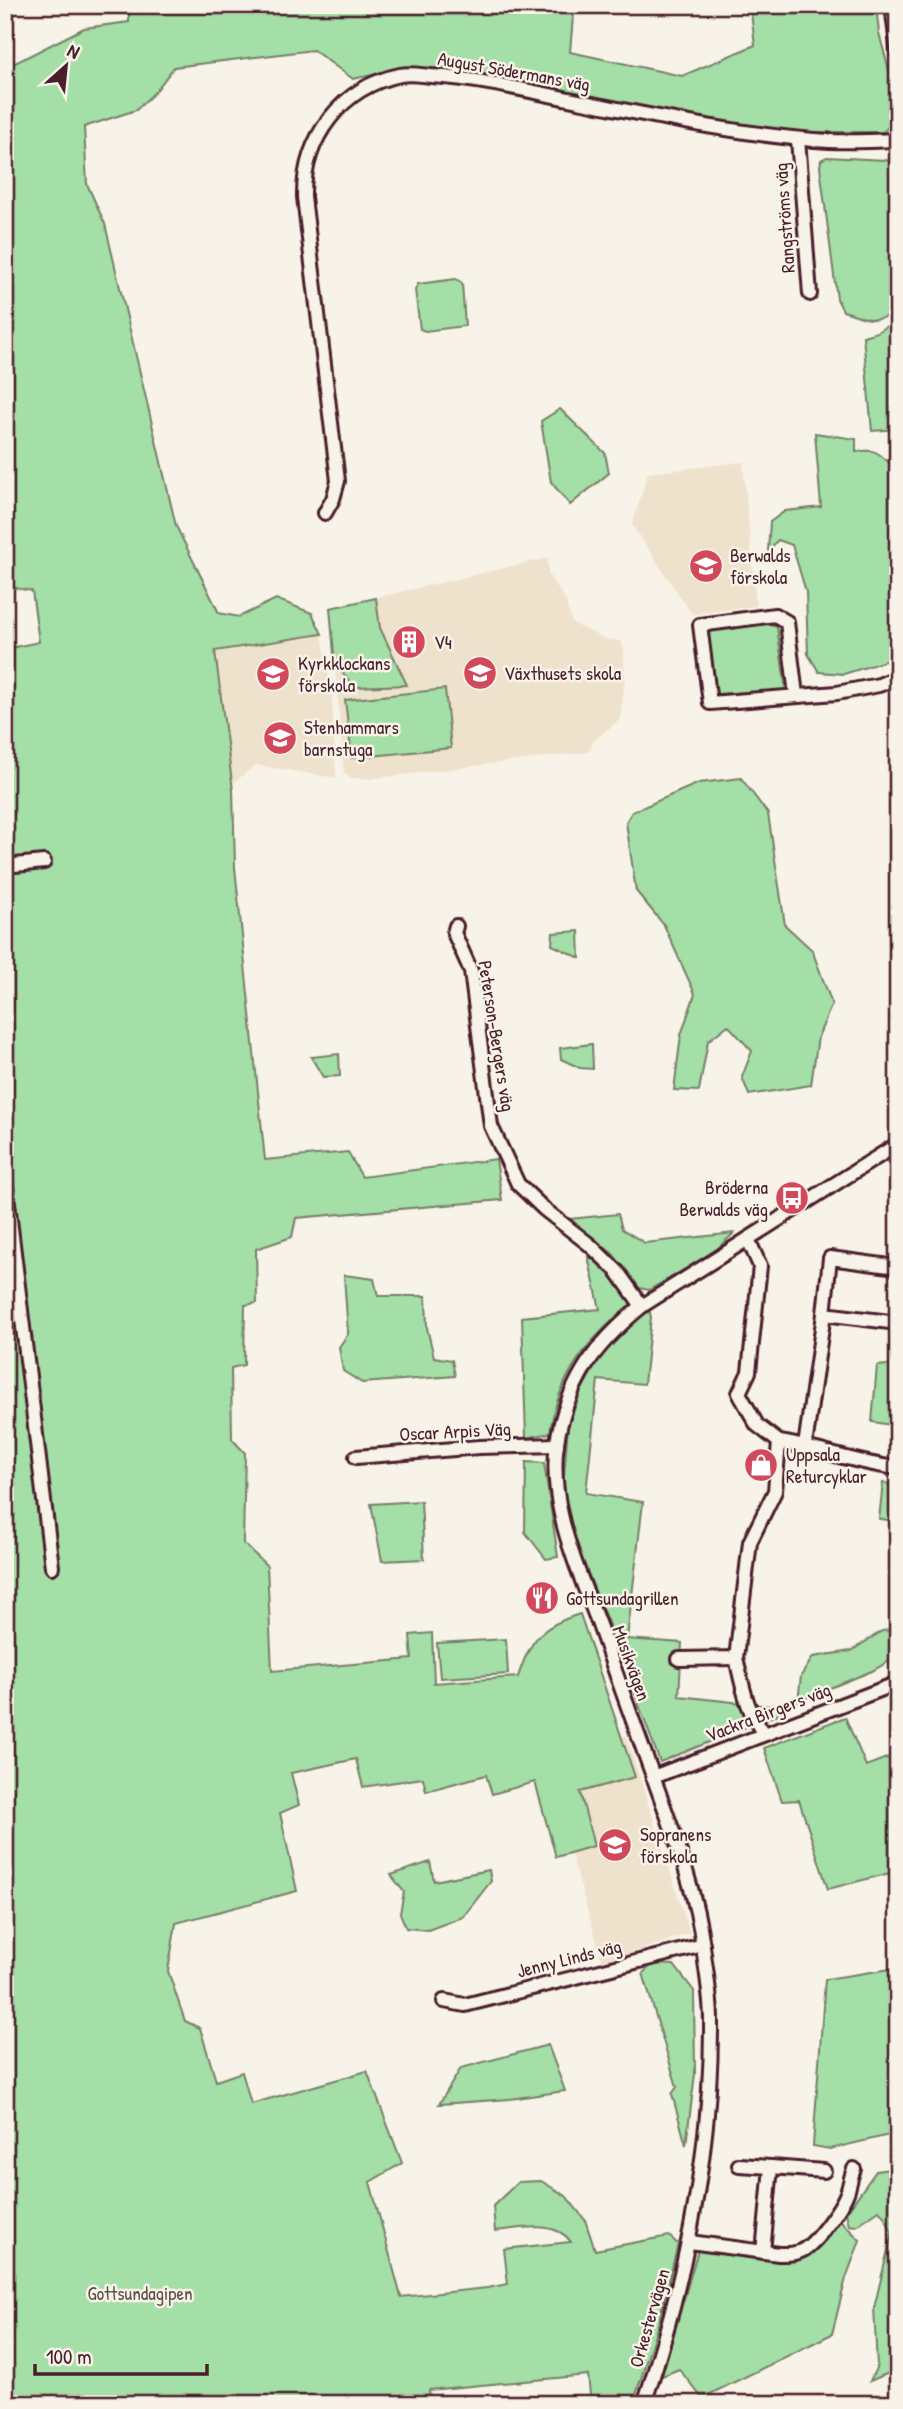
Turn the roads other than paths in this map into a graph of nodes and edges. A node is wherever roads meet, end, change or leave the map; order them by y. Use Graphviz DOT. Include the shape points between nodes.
graph roads {
  1 [pos="892,5"];
  2 [pos="898,54"];
  3 [pos="798,139"];
  4 [pos="898,140"];
  5 [pos="810,294"];
  6 [pos="325,513"];
  7 [pos="898,677"];
  8 [pos="796,695"];
  9 [pos="44,862"];
  10 [pos="5,866"];
  11 [pos="456,926"];
  12 [pos="898,1144"];
  13 [pos="5,1178"];
  14 [pos="748,1239"];
  15 [pos="898,1271"];
  16 [pos="642,1306"];
  17 [pos="824,1314"];
  18 [pos="898,1323"];
  19 [pos="779,1442"];
  20 [pos="558,1445"];
  21 [pos="805,1446"];
  22 [pos="356,1457"];
  23 [pos="898,1468"];
  24 [pos="52,1567"];
  25 [pos="736,1658"];
  26 [pos="679,1659"];
  27 [pos="898,1683"];
  28 [pos="765,1734"];
  29 [pos="653,1777"];
  30 [pos="703,1945"];
  31 [pos="444,2001"];
  32 [pos="739,2165"];
  33 [pos="771,2167"];
  34 [pos="854,2169"];
  35 [pos="824,2171"];
  36 [pos="690,2242"];
  37 [pos="763,2252"];
  38 [pos="644,2404"];
  1 -- 2 [label="street"];
  3 -- 4 [label="street, August Södermans väg"];
  3 -- 5 [label="street, Rangströms väg"];
  3 -- 6 [label="street, August Södermans väg" via="715,128 462,78 403,74 345,101 323,127 303,178 338,481"];
  7 -- 8 [label="street" via="837,693"];
  8 -- 8 [label="street" via="710,702 700,625 775,615 787,622"];
  9 -- 10 [label="street"];
  11 -- 16 [label="street, Peterson-Bergers väg" via="454,933 471,971 491,1126 518,1184 617,1271"];
  12 -- 14 [label="street, Musikvägen"];
  13 -- 24 [label="street"];
  14 -- 16 [label="street, Musikvägen"];
  14 -- 19 [label="street" via="760,1266 749,1372 739,1393 757,1424"];
  15 -- 17 [label="street" via="897,1267 830,1258"];
  16 -- 20 [label="street, Musikvägen" via="613,1330 585,1364 561,1423"];
  17 -- 18 [label="street"];
  17 -- 21 [label="street"];
  19 -- 21 [label="street"];
  19 -- 25 [label="street" via="775,1491 750,1542"];
  20 -- 22 [label="street, Oscar Arpis Väg"];
  20 -- 29 [label="street, Musikvägen" via="556,1485 571,1556"];
  21 -- 23 [label="street"];
  25 -- 26 [label="street"];
  25 -- 28 [label="street" via="744,1691"];
  27 -- 28 [label="street, Vackra Birgers väg"];
  28 -- 29 [label="street, Vackra Birgers väg"];
  29 -- 30 [label="street, Musikvägen" via="679,1849"];
  30 -- 31 [label="street, Jenny Linds väg" via="465,2005"];
  30 -- 36 [label="street, Musikvägen" via="711,2018 709,2100"];
  32 -- 33 [label="street"];
  33 -- 35 [label="street"];
  33 -- 37 [label="street"];
  34 -- 37 [label="street" via="834,2214 806,2248 790,2255"];
  36 -- 37 [label="street"];
  36 -- 38 [label="street, Orkestervägen"];
}
